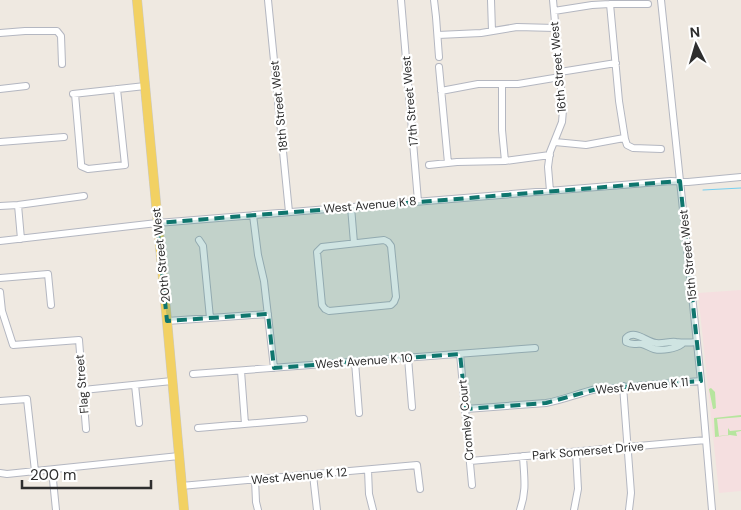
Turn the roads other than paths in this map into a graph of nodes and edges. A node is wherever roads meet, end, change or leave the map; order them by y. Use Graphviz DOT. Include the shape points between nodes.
graph roads {
  1 [pos="137,0"];
  2 [pos="268,0"];
  3 [pos="401,0"];
  4 [pos="434,0"];
  5 [pos="491,0"];
  6 [pos="552,0"];
  7 [pos="661,0"];
  8 [pos="610,4"];
  9 [pos="648,4"];
  10 [pos="554,11"];
  11 [pos="555,28"];
  12 [pos="492,31"];
  13 [pos="0,33"];
  14 [pos="438,36"];
  15 [pos="439,57"];
  16 [pos="616,63"];
  17 [pos="62,64"];
  18 [pos="438,67"];
  19 [pos="560,75"];
  20 [pos="502,84"];
  21 [pos="26,86"];
  22 [pos="145,86"];
  23 [pos="0,89"];
  24 [pos="117,89"];
  25 [pos="441,91"];
  26 [pos="64,138"];
  27 [pos="624,138"];
  28 [pos="0,142"];
  29 [pos="554,142"];
  30 [pos="661,149"];
  31 [pos="550,156"];
  32 [pos="505,161"];
  33 [pos="448,163"];
  34 [pos="429,165"];
  35 [pos="741,177"];
  36 [pos="680,181"];
  37 [pos="550,191"];
  38 [pos="84,196"];
  39 [pos="418,201"];
  40 [pos="18,205"];
  41 [pos="0,206"];
  42 [pos="351,207"];
  43 [pos="289,212"];
  44 [pos="253,215"];
  45 [pos="157,224"];
  46 [pos="20,239"];
  47 [pos="200,240"];
  48 [pos="0,241"];
  49 [pos="354,243"];
  50 [pos="0,278"];
  51 [pos="0,292"];
  52 [pos="51,305"];
  53 [pos="268,314"];
  54 [pos="210,318"];
  55 [pos="167,321"];
  56 [pos="626,340"];
  57 [pos="696,342"];
  58 [pos="534,348"];
  59 [pos="460,354"];
  60 [pos="408,358"];
  61 [pos="355,362"];
  62 [pos="274,368"];
  63 [pos="241,371"];
  64 [pos="193,374"];
  65 [pos="172,381"];
  66 [pos="701,381"];
  67 [pos="135,385"];
  68 [pos="623,386"];
  69 [pos="83,390"];
  70 [pos="0,401"];
  71 [pos="412,407"];
  72 [pos="466,409"];
  73 [pos="359,413"];
  74 [pos="304,419"];
  75 [pos="138,423"];
  76 [pos="245,424"];
  77 [pos="198,428"];
  78 [pos="86,430"];
  79 [pos="706,440"];
  80 [pos="628,447"];
  81 [pos="576,452"];
  82 [pos="179,456"];
  83 [pos="523,456"];
  84 [pos="470,461"];
  85 [pos="52,470"];
  86 [pos="368,470"];
  87 [pos="35,471"];
  88 [pos="0,473"];
  89 [pos="313,475"];
  90 [pos="255,479"];
  91 [pos="181,486"];
  92 [pos="472,486"];
  93 [pos="420,489"];
  94 [pos="56,510"];
  95 [pos="184,510"];
  96 [pos="258,510"];
  97 [pos="317,510"];
  98 [pos="372,510"];
  99 [pos="520,510"];
  100 [pos="574,510"];
  101 [pos="629,510"];
  102 [pos="712,510"];
  1 -- 22 [label="main road, 20th Street West"];
  2 -- 43 [label="street, 18th Street West"];
  3 -- 39 [label="street, 17th Street West"];
  4 -- 14 [label="street"];
  5 -- 12 [label="street"];
  6 -- 10 [label="street, 16th Street West"];
  7 -- 36 [label="street, 15th Street West"];
  8 -- 9 [label="street"];
  8 -- 10 [label="street"];
  8 -- 16 [label="street"];
  10 -- 11 [label="street, 16th Street West"];
  11 -- 12 [label="street" via="517,27"];
  11 -- 19 [label="street, 16th Street West"];
  12 -- 14 [label="street"];
  13 -- 17 [label="street" via="57,31 61,36"];
  14 -- 15 [label="street"];
  16 -- 19 [label="street"];
  16 -- 27 [label="street"];
  18 -- 25 [label="street"];
  19 -- 20 [label="street"];
  19 -- 29 [label="street, 16th Street West" via="562,122"];
  20 -- 25 [label="street" via="478,84"];
  20 -- 32 [label="street"];
  21 -- 23 [label="street"];
  22 -- 24 [label="street"];
  22 -- 45 [label="main road, 20th Street West"];
  24 -- 24 [label="street" via="74,94 80,163 84,168 125,165"];
  25 -- 33 [label="street"];
  26 -- 28 [label="street"];
  27 -- 29 [label="street" via="586,145"];
  27 -- 30 [label="street" via="633,148"];
  29 -- 31 [label="street, 16th Street West"];
  31 -- 32 [label="street"];
  31 -- 37 [label="street, 16th Street West"];
  32 -- 33 [label="street"];
  33 -- 34 [label="street"];
  35 -- 36 [label="street, West Avenue K 8"];
  36 -- 37 [label="street, West Avenue K 8"];
  36 -- 57 [label="street, 15th Street West"];
  37 -- 39 [label="street, West Avenue K 8"];
  38 -- 40 [label="street"];
  39 -- 42 [label="street, West Avenue K 8"];
  40 -- 41 [label="street"];
  40 -- 46 [label="street"];
  42 -- 43 [label="street, West Avenue K 8"];
  42 -- 49 [label="street"];
  43 -- 44 [label="street, West Avenue K 8"];
  44 -- 45 [label="street, West Avenue K 8"];
  44 -- 53 [label="street"];
  45 -- 46 [label="street, West Avenue K 8"];
  45 -- 55 [label="main road, 20th Street West"];
  46 -- 48 [label="street, West Avenue K 8"];
  47 -- 54 [label="street"];
  49 -- 49 [label="street" via="322,247 317,252 322,305 329,311 391,305 396,297 388,242"];
  50 -- 52 [label="street" via="48,274"];
  51 -- 69 [label="street, Flag Street" via="2,311 13,345 79,340"];
  53 -- 54 [label="street"];
  53 -- 62 [label="street"];
  54 -- 55 [label="street"];
  55 -- 65 [label="main road, 20th Street West"];
  56 -- 57 [label="street" via="633,334 641,340 655,343"];
  57 -- 66 [label="street, 15th Street West"];
  58 -- 59 [label="street, West Avenue K 10"];
  59 -- 60 [label="street, West Avenue K 10"];
  59 -- 72 [label="street, Cromley Court"];
  60 -- 61 [label="street, West Avenue K 10"];
  60 -- 71 [label="street"];
  61 -- 62 [label="street, West Avenue K 10"];
  61 -- 73 [label="street"];
  62 -- 63 [label="street, West Avenue K 10"];
  63 -- 64 [label="street, West Avenue K 10"];
  63 -- 76 [label="street"];
  65 -- 67 [label="street"];
  65 -- 82 [label="main road, 20th Street West"];
  66 -- 68 [label="street, West Avenue K 11"];
  66 -- 79 [label="street, 15th Street West"];
  67 -- 69 [label="street"];
  67 -- 75 [label="street"];
  68 -- 72 [label="street, West Avenue K 11" via="597,389 546,403"];
  68 -- 80 [label="street"];
  69 -- 78 [label="street, Flag Street"];
  70 -- 87 [label="street" via="27,399"];
  72 -- 84 [label="street, Cromley Court"];
  74 -- 76 [label="street"];
  76 -- 77 [label="street"];
  79 -- 80 [label="street, Park Somerset Drive"];
  79 -- 102 [label="street, 15th Street West"];
  80 -- 81 [label="street, Park Somerset Drive"];
  80 -- 101 [label="street"];
  81 -- 83 [label="street, Park Somerset Drive"];
  81 -- 100 [label="street" via="578,489"];
  82 -- 85 [label="street"];
  82 -- 91 [label="main road, 20th Street West"];
  83 -- 84 [label="street, Park Somerset Drive"];
  83 -- 99 [label="street" via="525,488"];
  84 -- 92 [label="street, Cromley Court"];
  85 -- 87 [label="street"];
  85 -- 94 [label="street"];
  86 -- 89 [label="street, West Avenue K 12"];
  86 -- 93 [label="street, West Avenue K 12" via="417,465"];
  86 -- 98 [label="street"];
  87 -- 88 [label="street"];
  89 -- 90 [label="street, West Avenue K 12"];
  89 -- 97 [label="street"];
  90 -- 91 [label="street, West Avenue K 12"];
  90 -- 96 [label="street"];
  91 -- 95 [label="main road, 20th Street West"];
}
